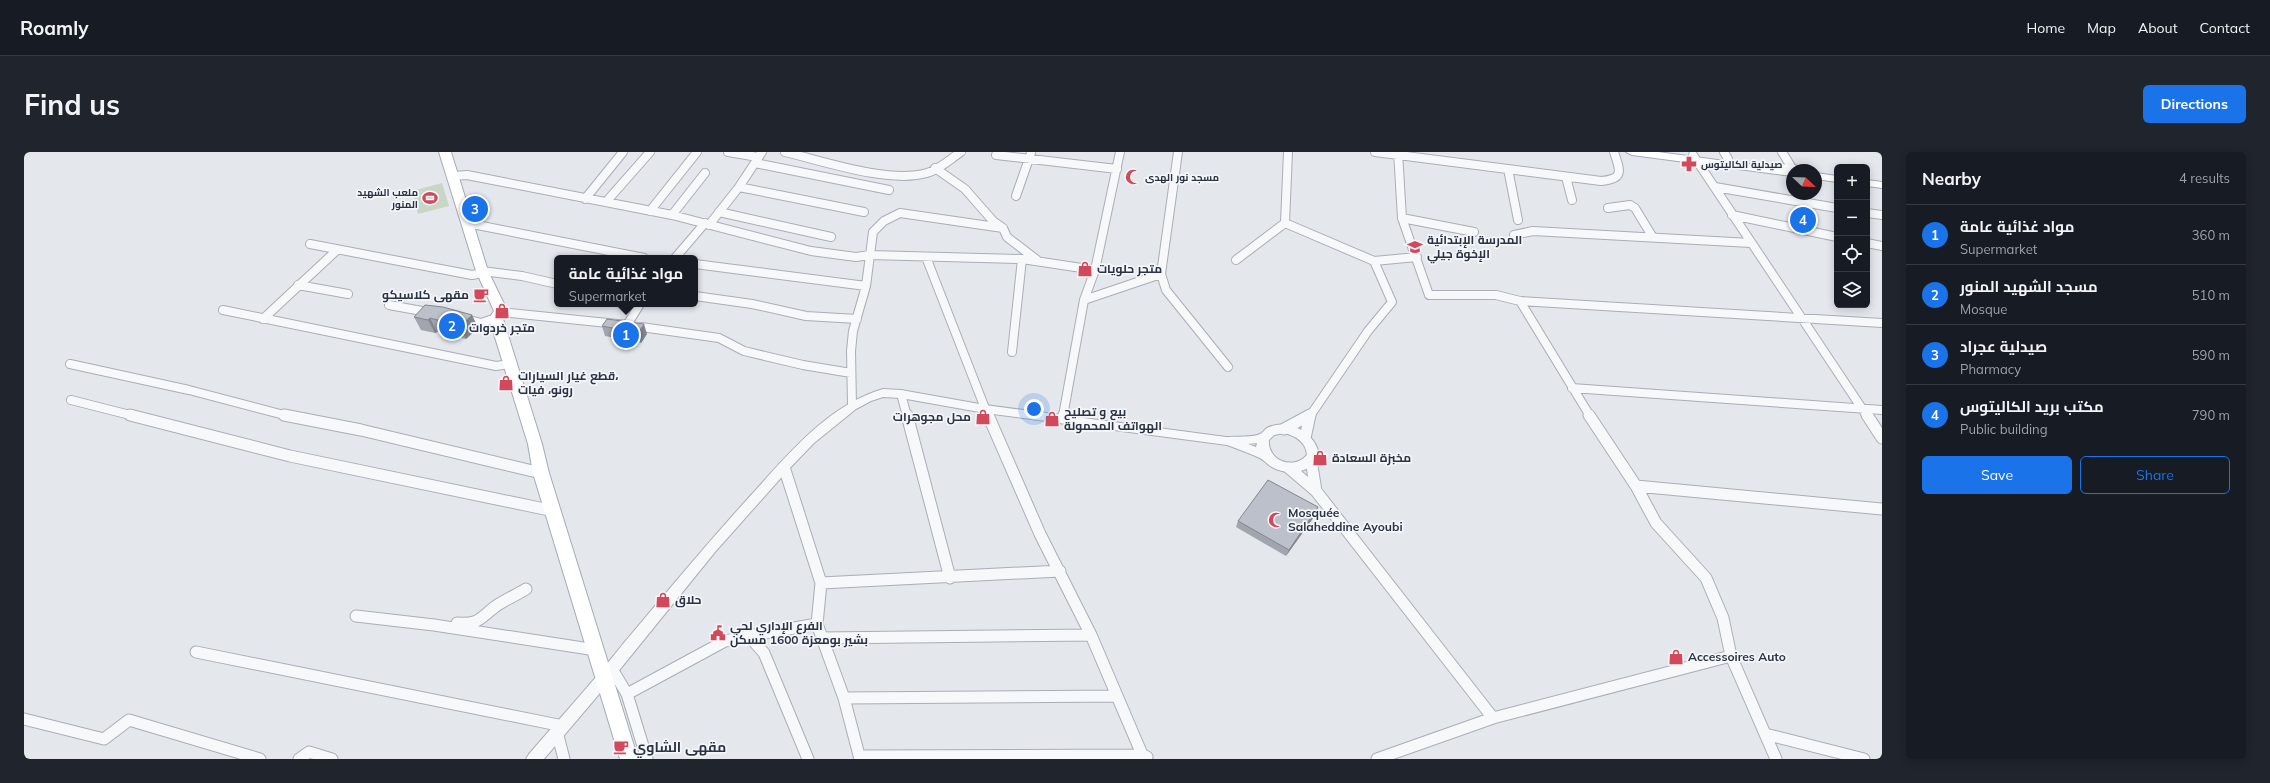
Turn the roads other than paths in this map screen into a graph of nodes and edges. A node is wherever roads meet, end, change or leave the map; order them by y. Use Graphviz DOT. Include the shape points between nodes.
graph roads {
  1 [pos="445,152"];
  2 [pos="623,152"];
  3 [pos="650,152"];
  4 [pos="697,152"];
  5 [pos="728,152"];
  6 [pos="785,152"];
  7 [pos="961,152"];
  8 [pos="1120,152"];
  9 [pos="1178,152"];
  10 [pos="1288,152"];
  11 [pos="1375,152"];
  12 [pos="1614,152"];
  13 [pos="1632,152"];
  14 [pos="1668,152"];
  15 [pos="1782,152"];
  16 [pos="1398,154"];
  17 [pos="996,155"];
  18 [pos="1030,155"];
  19 [pos="1726,156"];
  20 [pos="759,157"];
  21 [pos="1695,158"];
  22 [pos="1789,164"];
  23 [pos="935,168"];
  24 [pos="1117,169"];
  25 [pos="1508,169"];
  26 [pos="1786,169"];
  27 [pos="1786,169"];
  28 [pos="1822,172"];
  29 [pos="705,174"];
  30 [pos="1834,174"];
  31 [pos="453,176"];
  32 [pos="1566,177"];
  33 [pos="1822,177"];
  34 [pos="1870,178"];
  35 [pos="1834,179"];
  36 [pos="1882,180"];
  37 [pos="1870,183"];
  38 [pos="1882,185"];
  39 [pos="1714,187"];
  40 [pos="739,188"];
  41 [pos="889,190"];
  42 [pos="1016,196"];
  43 [pos="585,199"];
  44 [pos="1572,200"];
  45 [pos="606,202"];
  46 [pos="1834,207"];
  47 [pos="1608,208"];
  48 [pos="650,211"];
  49 [pos="719,212"];
  50 [pos="864,212"];
  51 [pos="1870,213"];
  52 [pos="672,215"];
  53 [pos="1732,215"];
  54 [pos="1882,215"];
  55 [pos="1402,218"];
  56 [pos="1518,220"];
  57 [pos="467,223"];
  58 [pos="1285,223"];
  59 [pos="707,224"];
  60 [pos="1003,228"];
  61 [pos="1474,232"];
  62 [pos="1514,235"];
  63 [pos="1652,236"];
  64 [pos="1834,236"];
  65 [pos="831,237"];
  66 [pos="1751,243"];
  67 [pos="310,244"];
  68 [pos="1870,244"];
  69 [pos="1882,246"];
  70 [pos="337,250"];
  71 [pos="629,255"];
  72 [pos="678,255"];
  73 [pos="870,255"];
  74 [pos="926,257"];
  75 [pos="1417,257"];
  76 [pos="1022,258"];
  77 [pos="1037,260"];
  78 [pos="1236,260"];
  79 [pos="1374,261"];
  80 [pos="698,264"];
  81 [pos="1095,270"];
  82 [pos="482,272"];
  83 [pos="1161,274"];
  84 [pos="554,283"];
  85 [pos="298,285"];
  86 [pos="866,286"];
  87 [pos="348,294"];
  88 [pos="698,296"];
  89 [pos="1084,300"];
  90 [pos="1520,301"];
  91 [pos="389,305"];
  92 [pos="638,307"];
  93 [pos="223,310"];
  94 [pos="443,314"];
  95 [pos="498,315"];
  96 [pos="456,316"];
  97 [pos="263,319"];
  98 [pos="857,319"];
  99 [pos="1802,319"];
  100 [pos="1882,323"];
  101 [pos="627,325"];
  102 [pos="1012,352"];
  103 [pos="70,364"];
  104 [pos="510,364"];
  105 [pos="1228,367"];
  106 [pos="851,373"];
  107 [pos="1572,388"];
  108 [pos="902,394"];
  109 [pos="71,400"];
  110 [pos="852,406"];
  111 [pos="1861,408"];
  112 [pos="985,409"];
  113 [pos="1882,410"];
  114 [pos="1310,415"];
  115 [pos="1063,418"];
  116 [pos="1284,430"];
  117 [pos="1263,438"];
  118 [pos="1305,438"];
  119 [pos="1882,438"];
  120 [pos="1226,441"];
  121 [pos="1265,455"];
  122 [pos="1311,460"];
  123 [pos="784,467"];
  124 [pos="1289,468"];
  125 [pos="541,473"];
  126 [pos="1636,486"];
  127 [pos="1316,491"];
  128 [pos="1882,509"];
  129 [pos="554,511"];
  130 [pos="1060,571"];
  131 [pos="950,578"];
  132 [pos="821,582"];
  133 [pos="526,589"];
  134 [pos="356,616"];
  135 [pos="817,624"];
  136 [pos="434,625"];
  137 [pos="1091,635"];
  138 [pos="749,636"];
  139 [pos="821,638"];
  140 [pos="596,650"];
  141 [pos="196,652"];
  142 [pos="1730,656"];
  143 [pos="608,674"];
  144 [pos="627,694"];
  145 [pos="1117,696"];
  146 [pos="844,698"];
  147 [pos="1493,718"];
  148 [pos="24,719"];
  149 [pos="560,729"];
  150 [pos="1765,734"];
  151 [pos="860,757"];
  152 [pos="1146,758"];
  153 [pos="260,759"];
  154 [pos="299,759"];
  155 [pos="332,759"];
  156 [pos="534,759"];
  157 [pos="564,759"];
  158 [pos="629,759"];
  159 [pos="647,759"];
  160 [pos="808,759"];
  161 [pos="1377,759"];
  162 [pos="1776,759"];
  163 [pos="1864,759"];
  1 -- 31 [label="main road"];
  2 -- 43 [label="street"];
  3 -- 45 [label="street"];
  4 -- 48 [label="street"];
  5 -- 20 [label="street"];
  6 -- 23 [label="street" via="883,173 914,175 928,173"];
  7 -- 23 [label="street"];
  8 -- 24 [label="street"];
  9 -- 83 [label="street"];
  10 -- 58 [label="street"];
  11 -- 16 [label="street"];
  12 -- 32 [label="street" via="1620,170 1618,176 1612,180"];
  13 -- 21 [label="main road"];
  14 -- 21 [label="main road"];
  15 -- 22 [label="street"];
  16 -- 25 [label="street"];
  16 -- 55 [label="street"];
  17 -- 18 [label="street"];
  18 -- 24 [label="street"];
  18 -- 42 [label="street"];
  19 -- 21 [label="main road"];
  19 -- 27 [label="main road"];
  20 -- 40 [label="street"];
  20 -- 41 [label="street"];
  21 -- 26 [label="main road"];
  21 -- 39 [label="street"];
  23 -- 60 [label="street" via="965,189 993,221"];
  24 -- 81 [label="street"];
  25 -- 32 [label="street"];
  25 -- 56 [label="street"];
  28 -- 30 [label="main road"];
  29 -- 52 [label="street"];
  31 -- 43 [label="street" via="467,175"];
  31 -- 57 [label="main road"];
  32 -- 44 [label="street"];
  33 -- 35 [label="main road"];
  34 -- 36 [label="main road"];
  37 -- 38 [label="main road"];
  39 -- 46 [label="street"];
  39 -- 53 [label="street"];
  40 -- 49 [label="street"];
  40 -- 50 [label="street"];
  43 -- 45 [label="street"];
  45 -- 48 [label="street"];
  47 -- 63 [label="street" via="1635,208"];
  48 -- 52 [label="street"];
  49 -- 59 [label="street"];
  49 -- 65 [label="street"];
  51 -- 54 [label="street"];
  52 -- 59 [label="street"];
  53 -- 64 [label="street"];
  53 -- 66 [label="street"];
  55 -- 61 [label="street"];
  55 -- 75 [label="street"];
  57 -- 71 [label="street"];
  57 -- 82 [label="main road"];
  58 -- 78 [label="street"];
  58 -- 79 [label="street"];
  59 -- 72 [label="street"];
  59 -- 73 [label="street" via="811,250 856,257"];
  60 -- 73 [label="street" via="900,213 884,221 873,232"];
  60 -- 77 [label="street" via="1007,237"];
  62 -- 63 [label="street" via="1533,231"];
  63 -- 66 [label="street"];
  66 -- 99 [label="street"];
  67 -- 70 [label="street"];
  68 -- 69 [label="street"];
  70 -- 82 [label="street" via="472,275"];
  70 -- 85 [label="street"];
  73 -- 74 [label="street"];
  73 -- 86 [label="street"];
  74 -- 76 [label="street"];
  74 -- 112 [label="street"];
  75 -- 79 [label="street"];
  75 -- 90 [label="street" via="1429,295 1496,295"];
  76 -- 77 [label="street"];
  76 -- 102 [label="street"];
  77 -- 81 [label="street"];
  79 -- 114 [label="street" via="1392,302 1368,331"];
  80 -- 86 [label="street"];
  81 -- 89 [label="street"];
  82 -- 84 [label="street" via="522,276"];
  82 -- 95 [label="main road"];
  83 -- 89 [label="street"];
  83 -- 105 [label="street" via="1166,290"];
  85 -- 87 [label="street"];
  85 -- 97 [label="street"];
  86 -- 98 [label="street"];
  88 -- 98 [label="street" via="752,304 806,316"];
  89 -- 115 [label="street"];
  90 -- 99 [label="street"];
  90 -- 107 [label="street"];
  91 -- 94 [label="street"];
  92 -- 101 [label="street"];
  93 -- 97 [label="street"];
  95 -- 96 [label="street" via="482,323"];
  95 -- 101 [label="street"];
  95 -- 104 [label="main road"];
  97 -- 104 [label="street" via="496,366"];
  98 -- 106 [label="street" via="853,331"];
  99 -- 100 [label="street"];
  99 -- 111 [label="street"];
  101 -- 106 [label="street" via="719,338 744,351"];
  103 -- 125 [label="street"];
  104 -- 125 [label="main road" via="535,444"];
  106 -- 110 [label="street"];
  107 -- 111 [label="street"];
  107 -- 126 [label="street"];
  108 -- 110 [label="street" via="883,393"];
  108 -- 112 [label="street"];
  108 -- 131 [label="street"];
  109 -- 129 [label="street" via="290,456"];
  110 -- 123 [label="street" via="810,440"];
  111 -- 113 [label="street"];
  111 -- 119 [label="street"];
  112 -- 115 [label="street"];
  112 -- 130 [label="street" via="1040,534"];
  114 -- 116 [label="street"];
  114 -- 118 [label="street"];
  115 -- 120 [label="street"];
  116 -- 117 [label="street" via="1271,431"];
  116 -- 118 [label="street"];
  117 -- 120 [label="street"];
  117 -- 121 [label="street" via="1262,449"];
  118 -- 122 [label="street" via="1312,447"];
  120 -- 121 [label="street"];
  121 -- 124 [label="street" via="1275,463"];
  122 -- 124 [label="street" via="1302,466"];
  122 -- 127 [label="street"];
  123 -- 132 [label="street"];
  123 -- 143 [label="street" via="710,548"];
  124 -- 127 [label="street"];
  125 -- 129 [label="main road"];
  126 -- 128 [label="street"];
  126 -- 142 [label="street" via="1656,523 1706,578 1723,618"];
  127 -- 147 [label="street"];
  129 -- 140 [label="main road"];
  130 -- 131 [label="street"];
  130 -- 137 [label="street"];
  131 -- 132 [label="street"];
  132 -- 135 [label="street"];
  133 -- 136 [label="street" via="511,596 474,623 442,622"];
  134 -- 136 [label="street"];
  135 -- 138 [label="street"];
  135 -- 139 [label="street"];
  136 -- 140 [label="street"];
  137 -- 139 [label="street"];
  137 -- 145 [label="street"];
  138 -- 144 [label="street" via="725,641"];
  138 -- 160 [label="street" via="764,653"];
  139 -- 146 [label="street"];
  140 -- 143 [label="main road"];
  141 -- 149 [label="street"];
  142 -- 147 [label="street"];
  142 -- 150 [label="street"];
  143 -- 144 [label="street"];
  143 -- 149 [label="street"];
  143 -- 158 [label="main road"];
  144 -- 159 [label="street"];
  145 -- 146 [label="street"];
  145 -- 152 [label="street"];
  146 -- 151 [label="street"];
  147 -- 161 [label="street"];
  148 -- 153 [label="street" via="104,739 129,720"];
  149 -- 156 [label="street"];
  149 -- 157 [label="street"];
  150 -- 162 [label="street"];
  150 -- 163 [label="street"];
  151 -- 152 [label="street"];
  154 -- 155 [label="street" via="309,752"];
}
